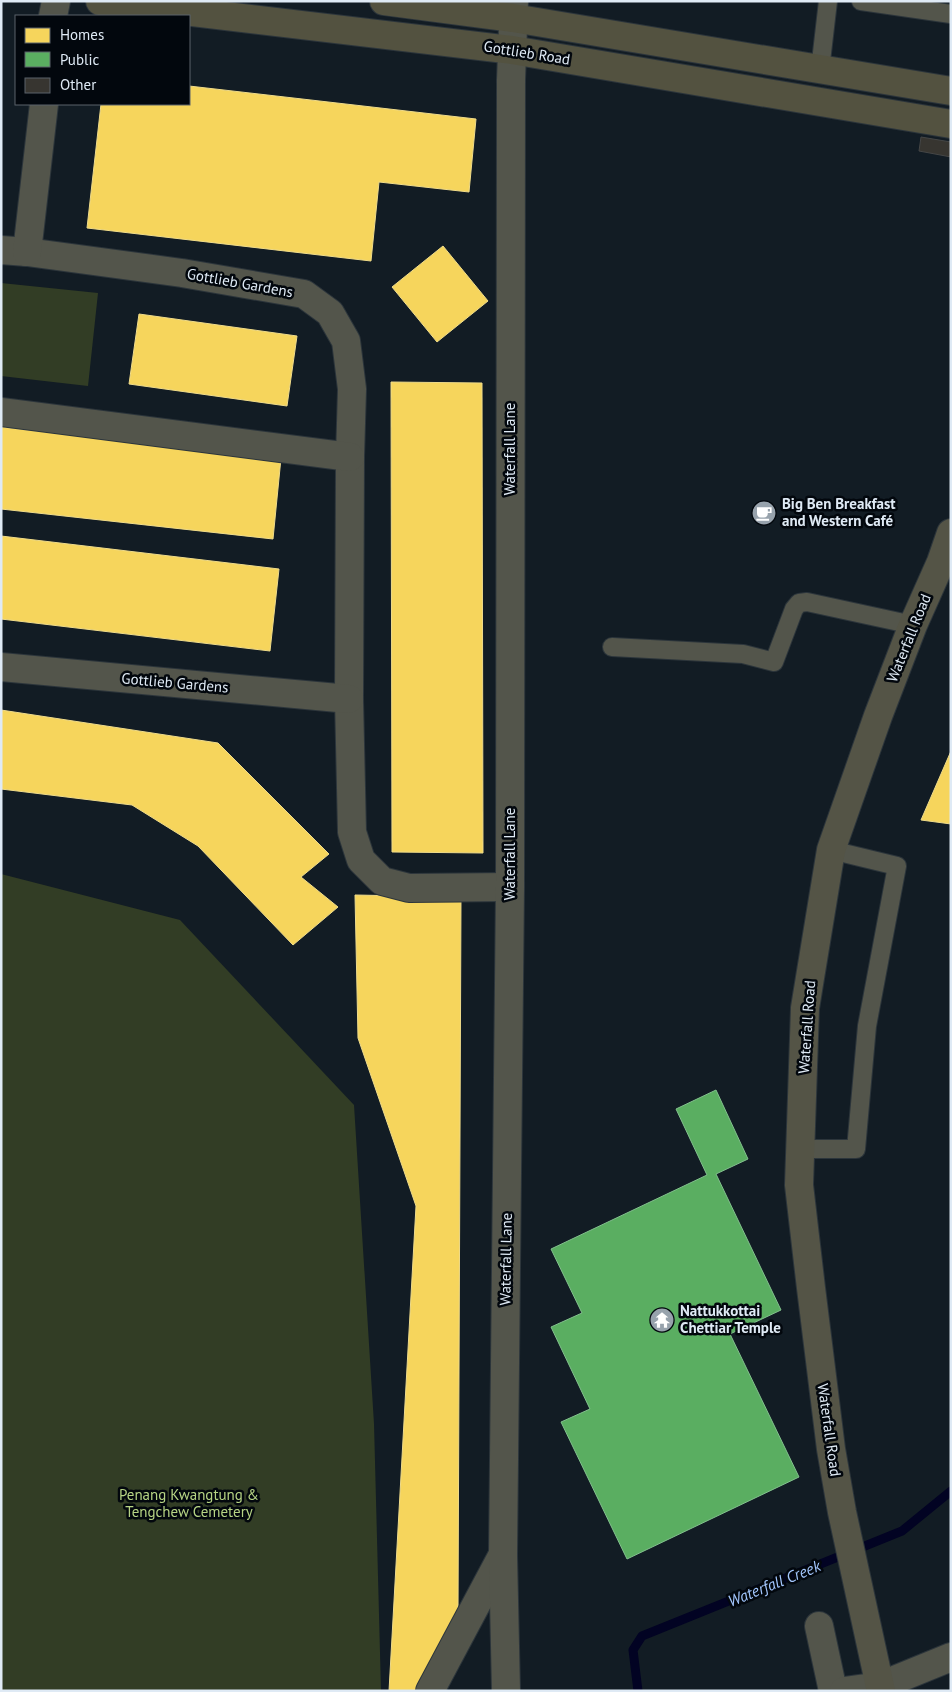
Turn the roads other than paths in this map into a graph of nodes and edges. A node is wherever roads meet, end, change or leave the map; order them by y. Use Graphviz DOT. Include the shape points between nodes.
graph roads {
  1 [pos="56,1"];
  2 [pos="100,1"];
  3 [pos="384,1"];
  4 [pos="828,1"];
  5 [pos="861,1"];
  6 [pos="514,10"];
  7 [pos="951,14"];
  8 [pos="53,15"];
  9 [pos="512,50"];
  10 [pos="820,70"];
  11 [pos="951,92"];
  12 [pos="44,105"];
  13 [pos="949,124"];
  14 [pos="14,251"];
  15 [pos="1,412"];
  16 [pos="350,457"];
  17 [pos="951,533"];
  18 [pos="946,565"];
  19 [pos="914,625"];
  20 [pos="612,647"];
  21 [pos="1,667"];
  22 [pos="349,699"];
  23 [pos="831,850"];
  24 [pos="510,887"];
  25 [pos="802,1149"];
  26 [pos="503,1555"];
  27 [pos="819,1626"];
  28 [pos="951,1657"];
  29 [pos="881,1689"];
  30 [pos="430,1691"];
  31 [pos="506,1691"];
  32 [pos="833,1691"];
  33 [pos="844,1691"];
  1 -- 8 [label="street"];
  2 -- 9 [label="main road, Gottlieb Road"];
  3 -- 6 [label="main road"];
  4 -- 10 [label="lane"];
  5 -- 7 [label="lane"];
  6 -- 9 [label="street, Waterfall Lane"];
  6 -- 10 [label="main road"];
  9 -- 13 [label="main road, Gottlieb Road"];
  9 -- 24 [label="street, Waterfall Lane"];
  10 -- 11 [label="main road"];
  12 -- 14 [label="street, Gottlieb Gardens"];
  14 -- 16 [label="street, Gottlieb Gardens" via="182,273 304,294 330,312 346,342 352,389"];
  15 -- 16 [label="street"];
  16 -- 22 [label="street, Gottlieb Gardens"];
  17 -- 18 [label="street, Waterfall Road"];
  18 -- 19 [label="street, Waterfall Road"];
  19 -- 20 [label="lane" via="808,602 799,603 794,609 774,662 743,654"];
  19 -- 23 [label="street, Waterfall Road"];
  21 -- 22 [label="street, Gottlieb Gardens"];
  22 -- 24 [label="street, Gottlieb Gardens" via="352,832 360,860 382,881 409,888"];
  23 -- 25 [label="street, Waterfall Road" via="805,1008"];
  23 -- 25 [label="lane" via="897,866 868,1026 856,1148"];
  24 -- 26 [label="street, Waterfall Lane"];
  25 -- 29 [label="street, Waterfall Road" via="799,1185 831,1449"];
  26 -- 30 [label="street"];
  26 -- 31 [label="street, Waterfall Lane"];
  27 -- 32 [label="street"];
  28 -- 29 [label="street"];
  29 -- 33 [label="street"];
}
